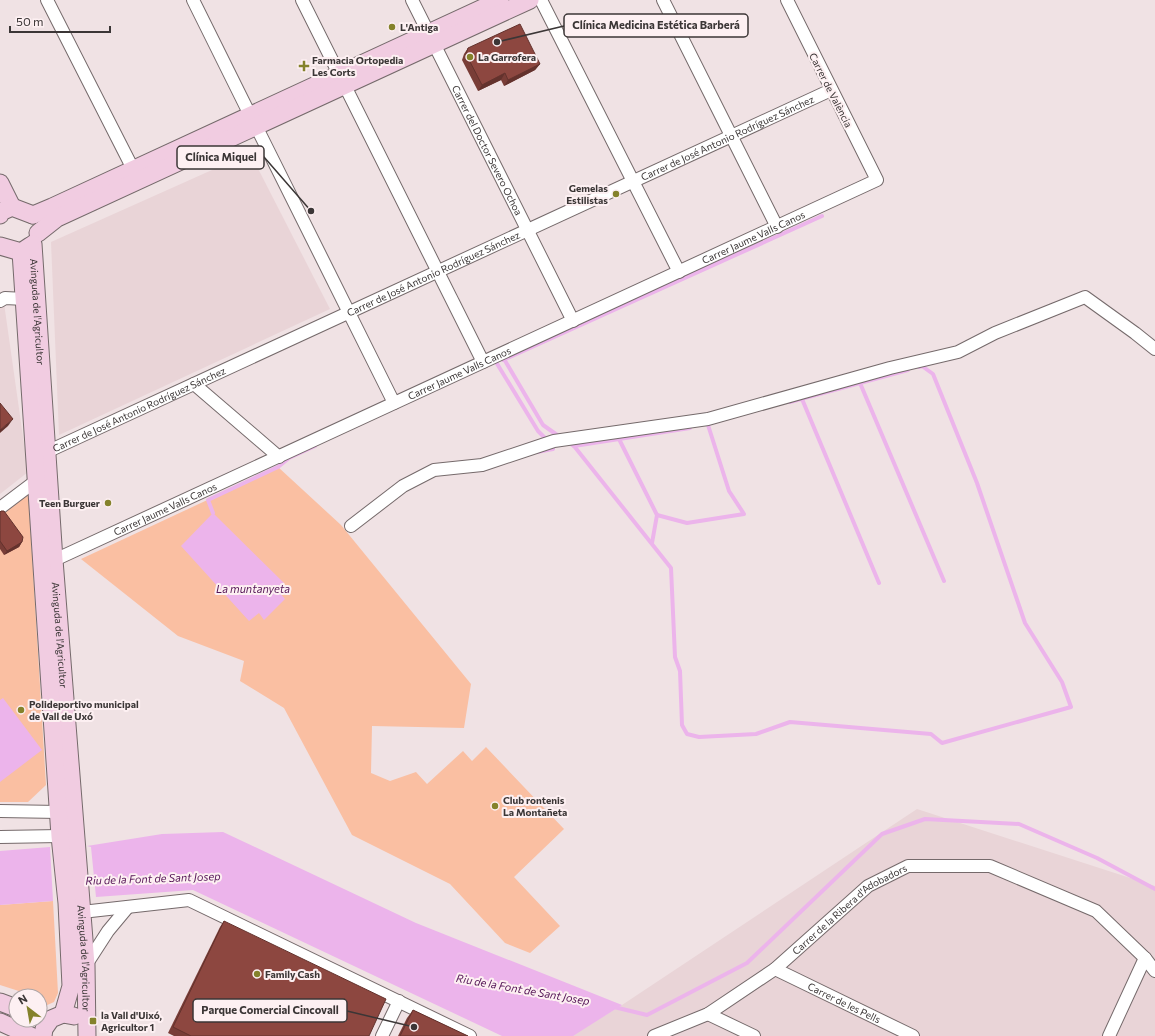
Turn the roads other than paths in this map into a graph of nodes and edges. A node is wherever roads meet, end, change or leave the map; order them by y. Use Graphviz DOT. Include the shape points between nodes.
graph roads {
  1 [pos="47,0"];
  2 [pos="192,0"];
  3 [pos="302,0"];
  4 [pos="412,0"];
  5 [pos="500,0"];
  6 [pos="530,0"];
  7 [pos="541,0"];
  8 [pos="662,0"];
  9 [pos="787,0"];
  10 [pos="431,39"];
  11 [pos="342,80"];
  12 [pos="831,90"];
  13 [pos="253,121"];
  14 [pos="731,136"];
  15 [pos="136,175"];
  16 [pos="877,180"];
  17 [pos="633,182"];
  18 [pos="0,183"];
  19 [pos="3,211"];
  20 [pos="33,215"];
  21 [pos="777,227"];
  22 [pos="528,230"];
  23 [pos="31,243"];
  24 [pos="0,246"];
  25 [pos="438,272"];
  26 [pos="679,272"];
  27 [pos="25,299"];
  28 [pos="0,301"];
  29 [pos="349,312"];
  30 [pos="573,321"];
  31 [pos="1155,349"];
  32 [pos="483,362"];
  33 [pos="194,384"];
  34 [pos="394,403"];
  35 [pos="41,454"];
  36 [pos="279,457"];
  37 [pos="37,480"];
  38 [pos="0,508"];
  39 [pos="352,526"];
  40 [pos="48,563"];
  41 [pos="0,812"];
  42 [pos="59,812"];
  43 [pos="0,837"];
  44 [pos="66,842"];
  45 [pos="77,906"];
  46 [pos="128,907"];
  47 [pos="1145,958"];
  48 [pos="86,965"];
  49 [pos="775,969"];
  50 [pos="1155,971"];
  51 [pos="399,1001"];
  52 [pos="708,1014"];
  53 [pos="51,1016"];
  54 [pos="0,1022"];
  55 [pos="86,1031"];
  56 [pos="31,1036"];
  57 [pos="43,1036"];
  58 [pos="382,1036"];
  59 [pos="470,1036"];
  60 [pos="654,1036"];
  61 [pos="754,1036"];
  62 [pos="913,1036"];
  63 [pos="1109,1036"];
  1 -- 15 [label="street"];
  2 -- 13 [label="street"];
  3 -- 11 [label="street"];
  4 -- 10 [label="street, Carrer del Doctor Severo Ochoa"];
  5 -- 10 [label="street"];
  6 -- 10 [label="street"];
  7 -- 17 [label="street"];
  8 -- 14 [label="street"];
  9 -- 12 [label="street, Carrer de València"];
  10 -- 11 [label="street"];
  10 -- 22 [label="street, Carrer del Doctor Severo Ochoa"];
  11 -- 13 [label="street"];
  11 -- 25 [label="street"];
  12 -- 14 [label="street, Carrer de José Antonio Rodríguez Sánchez"];
  12 -- 16 [label="street, Carrer de València"];
  13 -- 15 [label="street"];
  13 -- 29 [label="street"];
  14 -- 17 [label="street, Carrer de José Antonio Rodríguez Sánchez"];
  14 -- 21 [label="street"];
  15 -- 20 [label="street"];
  15 -- 23 [label="street" via="57,218"];
  16 -- 21 [label="street, Carrer Jaume Valls Canos"];
  17 -- 22 [label="street, Carrer de José Antonio Rodríguez Sánchez"];
  17 -- 26 [label="street"];
  18 -- 19 [label="street"];
  19 -- 20 [label="street"];
  20 -- 23 [label="street"];
  21 -- 26 [label="street, Carrer Jaume Valls Canos"];
  22 -- 25 [label="street, Carrer de José Antonio Rodríguez Sánchez"];
  22 -- 30 [label="street, Carrer del Doctor Severo Ochoa"];
  23 -- 24 [label="street"];
  23 -- 27 [label="street, Avinguda de l'Agricultor"];
  23 -- 35 [label="street, Avinguda de l'Agricultor"];
  25 -- 29 [label="street, Carrer de José Antonio Rodríguez Sánchez"];
  25 -- 32 [label="street"];
  26 -- 30 [label="street, Carrer Jaume Valls Canos"];
  27 -- 28 [label="street" via="4,298"];
  27 -- 35 [label="street, Avinguda de l'Agricultor"];
  29 -- 33 [label="street, Carrer de José Antonio Rodríguez Sánchez"];
  29 -- 34 [label="street"];
  30 -- 32 [label="street, Carrer Jaume Valls Canos"];
  31 -- 39 [label="street" via="1085,297 995,333 958,352 890,368 708,419 554,441 482,465 434,470 403,486"];
  32 -- 34 [label="street, Carrer Jaume Valls Canos"];
  33 -- 35 [label="street, Carrer de José Antonio Rodríguez Sánchez"];
  33 -- 36 [label="street"];
  34 -- 36 [label="street, Carrer Jaume Valls Canos"];
  35 -- 37 [label="street, Avinguda de l'Agricultor"];
  35 -- 40 [label="street, Avinguda de l'Agricultor"];
  36 -- 40 [label="street, Carrer Jaume Valls Canos"];
  37 -- 38 [label="street"];
  37 -- 40 [label="street, Avinguda de l'Agricultor"];
  40 -- 42 [label="street, Avinguda de l'Agricultor"];
  40 -- 44 [label="street, Avinguda de l'Agricultor"];
  41 -- 42 [label="street"];
  42 -- 44 [label="street, Avinguda de l'Agricultor"];
  43 -- 44 [label="street"];
  44 -- 45 [label="street, Avinguda de l'Agricultor"];
  45 -- 46 [label="street"];
  45 -- 48 [label="street, Avinguda de l'Agricultor"];
  45 -- 53 [label="street, Avinguda de l'Agricultor" via="71,986"];
  46 -- 48 [label="street" via="108,931"];
  46 -- 51 [label="street" via="189,900"];
  47 -- 49 [label="street, Carrer de la Ribera d'Adobadors" via="1096,911 990,866 908,866 868,886"];
  47 -- 50 [label="street, Carrer de la Ribera d'Adobadors"];
  47 -- 63 [label="street"];
  48 -- 55 [label="street, Avinguda de l'Agricultor"];
  49 -- 52 [label="street, Carrer de la Ribera d'Adobadors"];
  49 -- 62 [label="street, Carrer de les Pells"];
  51 -- 58 [label="street"];
  51 -- 59 [label="street"];
  52 -- 60 [label="street, Carrer de la Ribera d'Adobadors"];
  52 -- 61 [label="street"];
  53 -- 55 [label="street" via="76,1016"];
  53 -- 57 [label="street, Avinguda de l'Agricultor"];
  54 -- 56 [label="street"];
}
